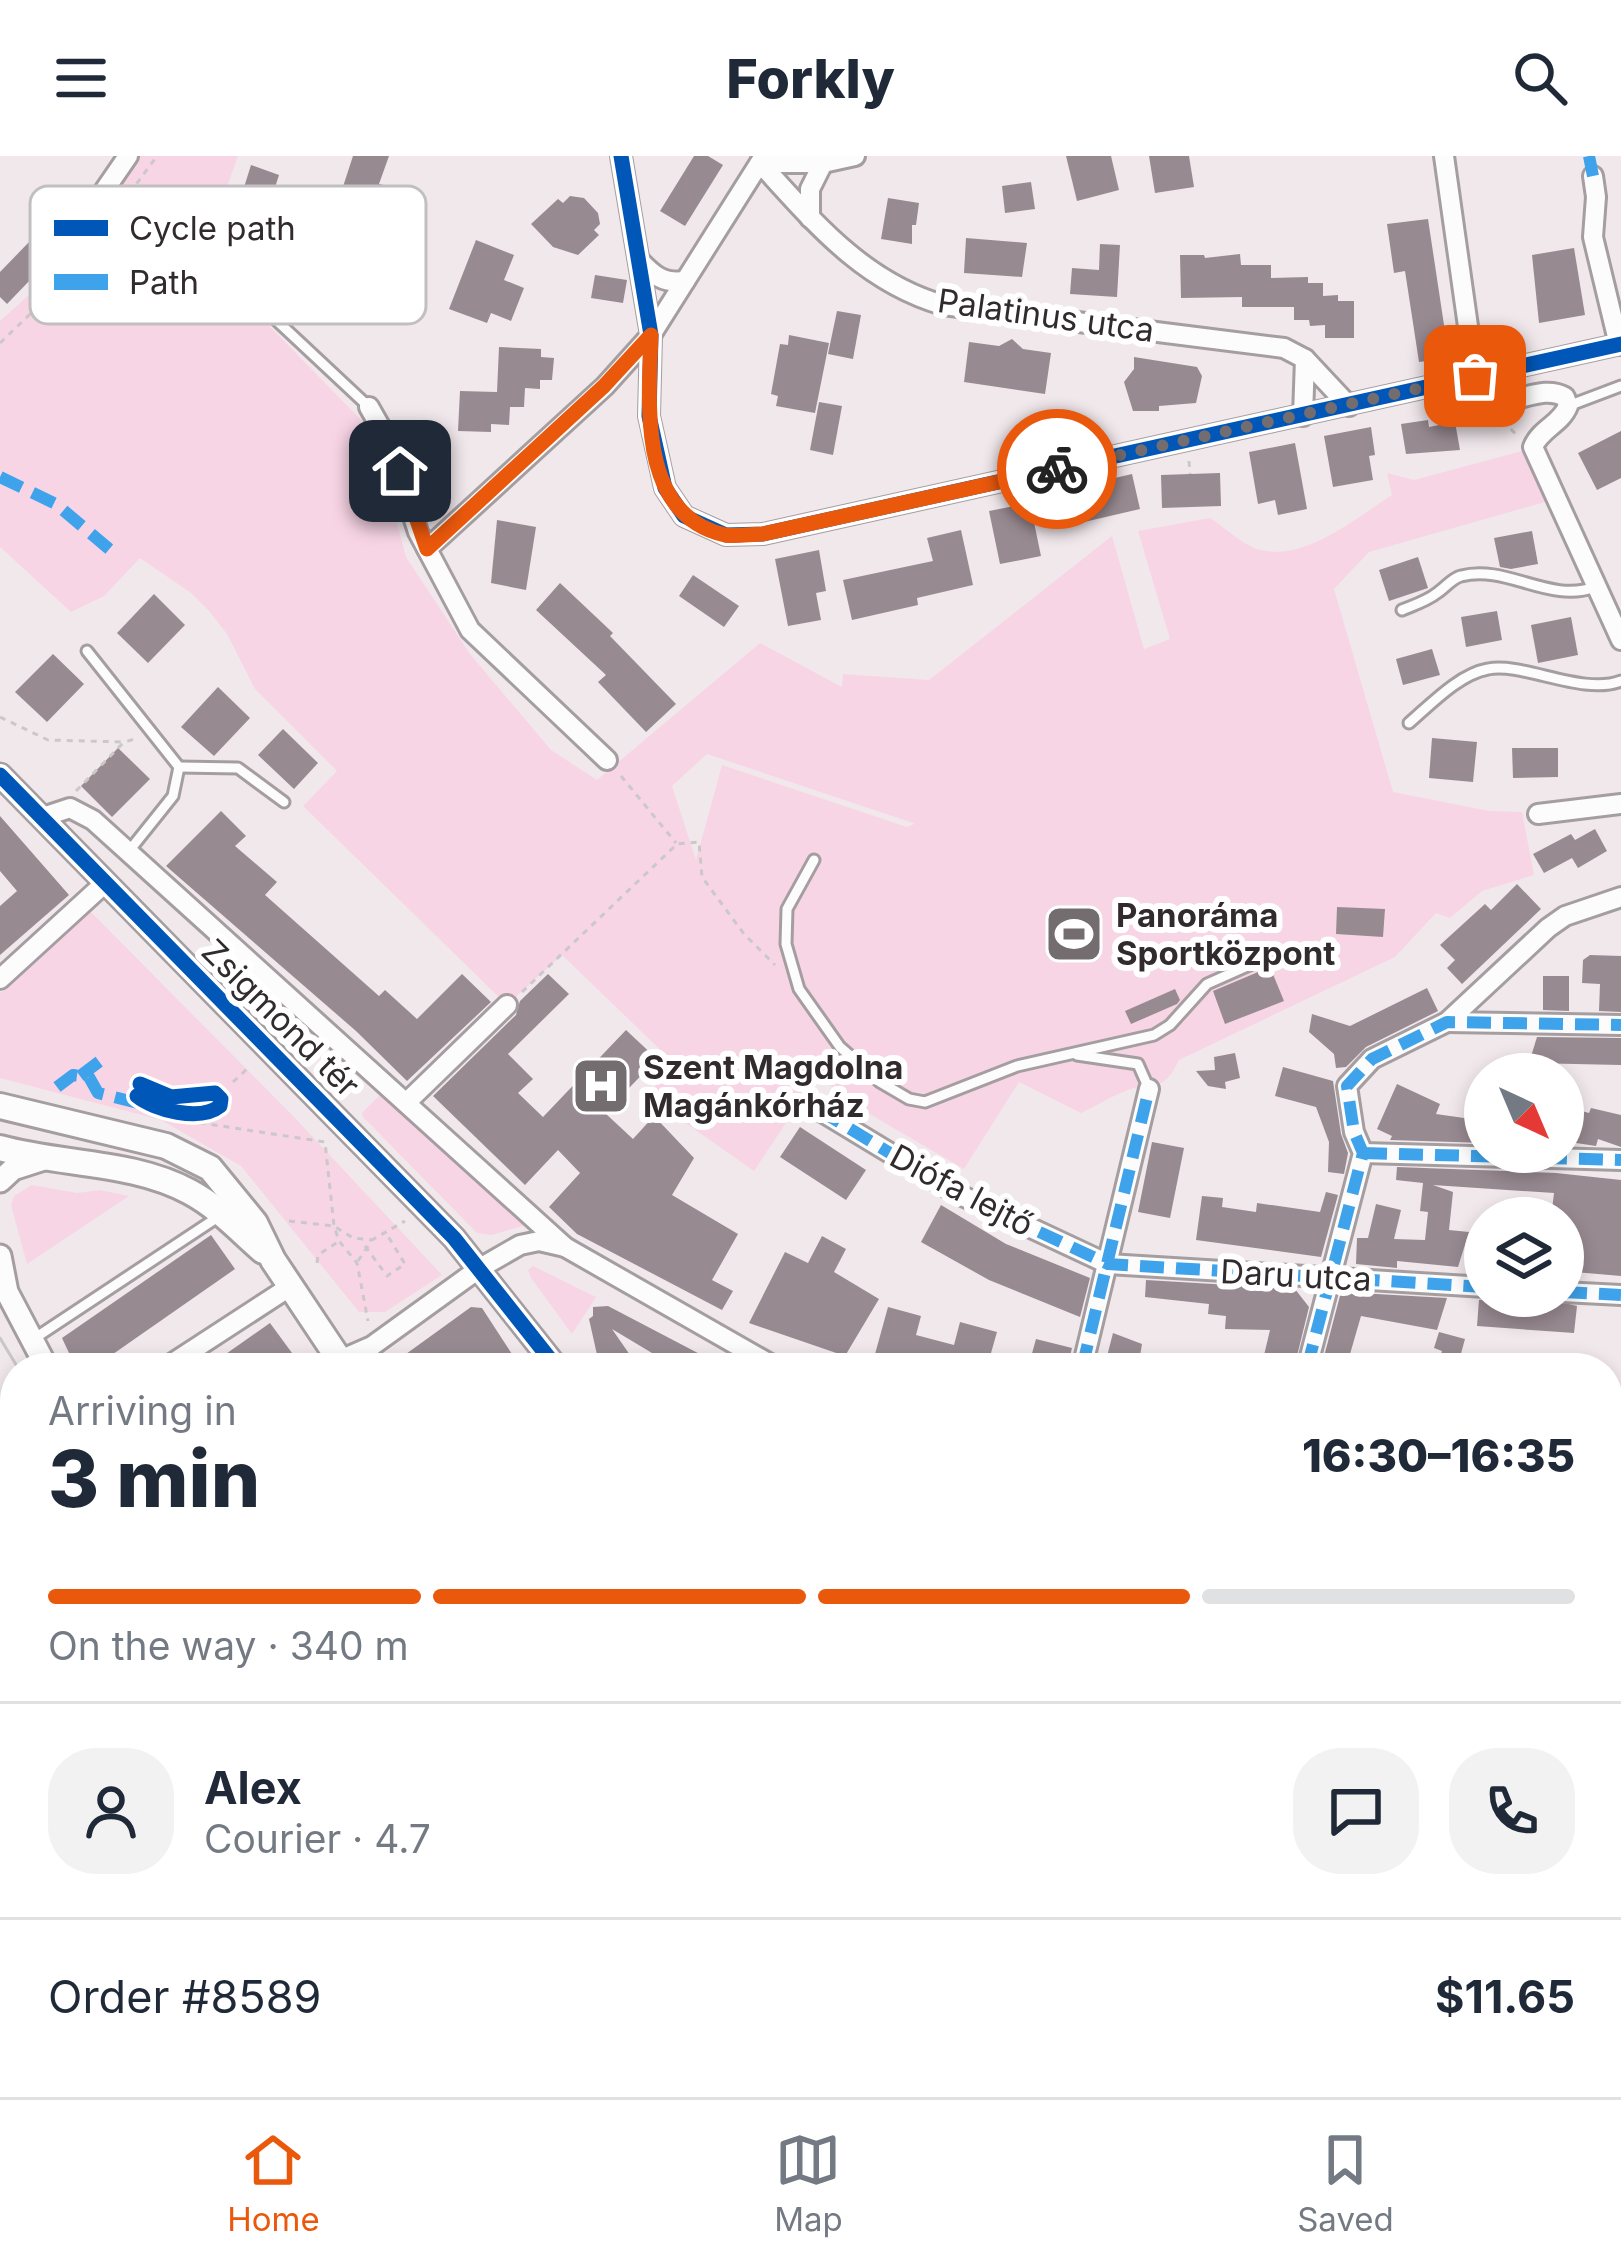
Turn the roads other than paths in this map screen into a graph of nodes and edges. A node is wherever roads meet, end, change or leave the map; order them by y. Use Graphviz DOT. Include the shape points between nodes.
graph roads {
  1 [pos="128,156"];
  2 [pos="620,156"];
  3 [pos="855,156"];
  4 [pos="1444,156"];
  5 [pos="762,159"];
  6 [pos="824,163"];
  7 [pos="1593,176"];
  8 [pos="107,186"];
  9 [pos="810,218"];
  10 [pos="638,259"];
  11 [pos="686,281"];
  12 [pos="281,324"];
  13 [pos="651,335"];
  14 [pos="1620,344"];
  15 [pos="1305,359"];
  16 [pos="1475,376"];
  17 [pos="1621,386"];
  18 [pos="369,406"];
  19 [pos="1348,406"];
  20 [pos="1568,406"];
  21 [pos="1303,416"];
  22 [pos="427,549"];
  23 [pos="1595,586"];
  24 [pos="1402,610"];
  25 [pos="1621,640"];
  26 [pos="86,651"];
  27 [pos="1621,681"];
  28 [pos="1408,723"];
  29 [pos="607,760"];
  30 [pos="179,767"];
  31 [pos="0,775"];
  32 [pos="284,802"];
  33 [pos="1621,804"];
  34 [pos="37,813"];
  35 [pos="1538,814"];
  36 [pos="129,851"];
  37 [pos="814,860"];
  38 [pos="105,884"];
  39 [pos="1621,897"];
  40 [pos="1261,960"];
  41 [pos="0,979"];
  42 [pos="507,1005"];
  43 [pos="1447,1022"];
  44 [pos="1621,1025"];
  45 [pos="1065,1054"];
  46 [pos="1149,1089"];
  47 [pos="407,1102"];
  48 [pos="0,1106"];
  49 [pos="820,1110"];
  50 [pos="0,1148"];
  51 [pos="1363,1153"];
  52 [pos="44,1159"];
  53 [pos="1621,1160"];
  54 [pos="0,1181"];
  55 [pos="223,1214"];
  56 [pos="565,1247"];
  57 [pos="0,1256"];
  58 [pos="274,1260"];
  59 [pos="1108,1264"];
  60 [pos="480,1268"];
  61 [pos="1332,1277"];
  62 [pos="291,1286"];
  63 [pos="1464,1286"];
  64 [pos="3,1289"];
  65 [pos="1584,1293"];
  66 [pos="1621,1295"];
  67 [pos="32,1340"];
  68 [pos="39,1353"];
  69 [pos="188,1353"];
  70 [pos="336,1353"];
  71 [pos="361,1353"];
  72 [pos="545,1353"];
  73 [pos="747,1353"];
  74 [pos="1086,1353"];
  75 [pos="1311,1353"];
  1 -- 8 [label="street"];
  2 -- 10 [label="street"];
  3 -- 6 [label="street"];
  4 -- 16 [label="street"];
  5 -- 6 [label="street"];
  5 -- 9 [label="street, Palatinus utca"];
  5 -- 11 [label="street"];
  6 -- 9 [label="street" via="810,190"];
  7 -- 14 [label="street" via="1594,237"];
  9 -- 15 [label="street, Palatinus utca" via="875,275 943,305 1284,348"];
  10 -- 11 [label="street" via="656,278"];
  10 -- 13 [label="street"];
  11 -- 13 [label="street"];
  12 -- 18 [label="lane"];
  13 -- 21 [label="street" via="649,416 665,488 684,516 726,535 763,534"];
  13 -- 22 [label="street"];
  14 -- 16 [label="street"];
  15 -- 19 [label="street"];
  15 -- 21 [label="street"];
  16 -- 19 [label="street"];
  16 -- 20 [label="street" via="1491,401 1548,391"];
  17 -- 20 [label="lane"];
  18 -- 22 [label="street"];
  19 -- 21 [label="street"];
  20 -- 23 [label="street" via="1533,447"];
  22 -- 29 [label="street" via="470,630"];
  23 -- 24 [label="lane" via="1553,592 1501,576 1458,576"];
  23 -- 25 [label="street"];
  26 -- 30 [label="lane"];
  27 -- 28 [label="lane" via="1597,685 1488,668"];
  30 -- 32 [label="lane" via="238,768"];
  30 -- 36 [label="lane" via="173,796"];
  31 -- 34 [label="street, Zsigmond tér"];
  33 -- 35 [label="street"];
  34 -- 36 [label="street, Zsigmond tér" via="70,808"];
  34 -- 38 [label="street, Zsigmond tér"];
  36 -- 47 [label="street, Zsigmond tér"];
  37 -- 45 [label="lane" via="787,909 786,944 799,989 840,1047 880,1082 925,1102"];
  38 -- 41 [label="street"];
  38 -- 60 [label="street, Zsigmond tér"];
  39 -- 43 [label="street" via="1548,928"];
  40 -- 45 [label="lane" via="1207,984 1154,1035"];
  42 -- 47 [label="street"];
  43 -- 44 [label="street"];
  43 -- 51 [label="street" via="1372,1059 1347,1086"];
  45 -- 46 [label="lane" via="1138,1064"];
  46 -- 59 [label="street"];
  47 -- 56 [label="street, Zsigmond tér"];
  48 -- 58 [label="main road" via="190,1155 232,1190"];
  49 -- 59 [label="street, Diófa lejtő" via="956,1193"];
  50 -- 52 [label="main road"];
  51 -- 53 [label="street"];
  51 -- 61 [label="street"];
  52 -- 54 [label="street"];
  52 -- 55 [label="main road" via="158,1180"];
  55 -- 58 [label="main road"];
  55 -- 67 [label="lane"];
  56 -- 60 [label="street" via="520,1245"];
  56 -- 73 [label="street, Zsigmond tér"];
  57 -- 64 [label="street"];
  58 -- 62 [label="main road"];
  59 -- 61 [label="street, Daru utca"];
  59 -- 74 [label="street"];
  60 -- 71 [label="street"];
  60 -- 72 [label="street, Zsigmond tér"];
  61 -- 63 [label="street, Daru utca"];
  61 -- 75 [label="street"];
  62 -- 69 [label="street"];
  62 -- 70 [label="main road"];
  64 -- 67 [label="street"];
  65 -- 66 [label="street"];
  67 -- 68 [label="street"];
}
